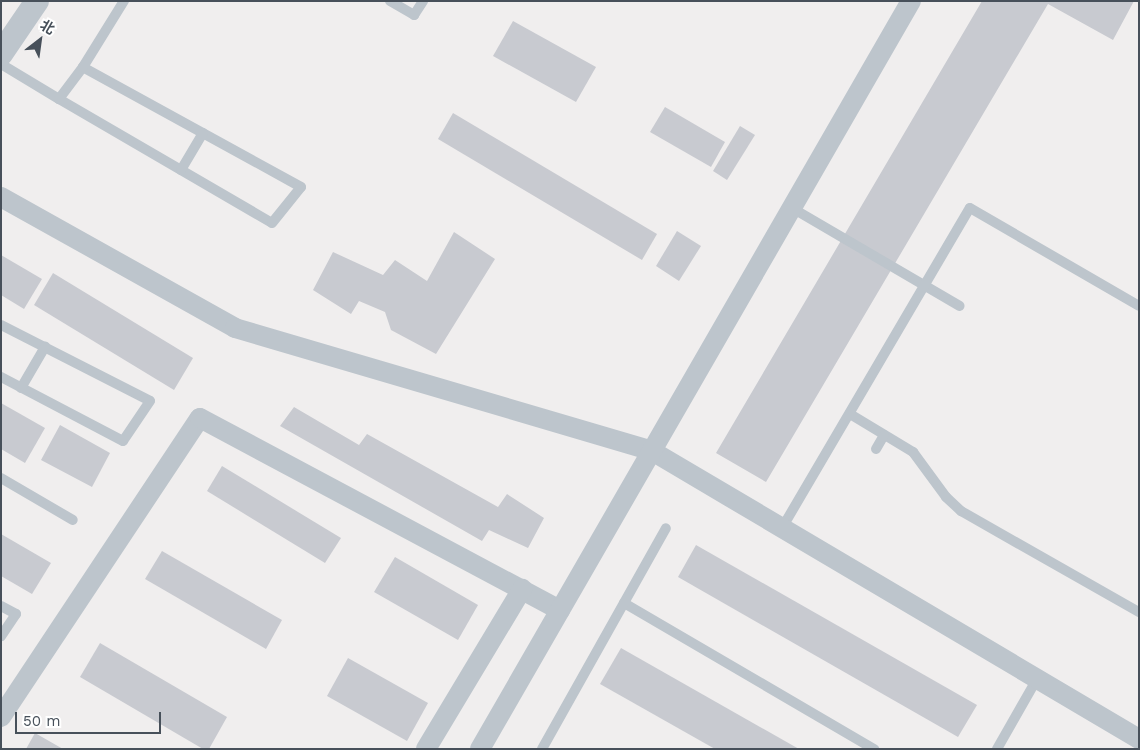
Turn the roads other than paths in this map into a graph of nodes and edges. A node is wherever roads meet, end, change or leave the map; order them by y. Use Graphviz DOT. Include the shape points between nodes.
graph roads {
  1 [pos="37,1"];
  2 [pos="124,1"];
  3 [pos="390,1"];
  4 [pos="423,1"];
  5 [pos="911,1"];
  6 [pos="1,54"];
  7 [pos="1,64"];
  8 [pos="82,67"];
  9 [pos="59,98"];
  10 [pos="203,133"];
  11 [pos="181,170"];
  12 [pos="1,196"];
  13 [pos="792,208"];
  14 [pos="926,286"];
  15 [pos="960,306"];
  16 [pos="1139,306"];
  17 [pos="1,325"];
  18 [pos="45,347"];
  19 [pos="1,377"];
  20 [pos="22,388"];
  21 [pos="850,414"];
  22 [pos="884,435"];
  23 [pos="876,449"];
  24 [pos="652,451"];
  25 [pos="1,478"];
  26 [pos="73,520"];
  27 [pos="666,528"];
  28 [pos="782,528"];
  29 [pos="522,589"];
  30 [pos="624,603"];
  31 [pos="1,606"];
  32 [pos="560,610"];
  33 [pos="1139,612"];
  34 [pos="1,636"];
  35 [pos="1037,679"];
  36 [pos="1,717"];
  37 [pos="1139,739"];
  38 [pos="426,749"];
  39 [pos="480,749"];
  40 [pos="542,749"];
  41 [pos="874,749"];
  42 [pos="997,749"];
  1 -- 6 [label="street"];
  2 -- 8 [label="lane"];
  3 -- 4 [label="lane" via="414,14"];
  5 -- 13 [label="street"];
  7 -- 9 [label="lane"];
  8 -- 9 [label="lane"];
  8 -- 10 [label="lane"];
  9 -- 11 [label="lane"];
  10 -- 11 [label="lane"];
  10 -- 11 [label="lane" via="301,187 272,223"];
  12 -- 24 [label="street" via="235,328"];
  13 -- 14 [label="lane"];
  13 -- 24 [label="street"];
  14 -- 15 [label="lane"];
  14 -- 16 [label="lane" via="970,208"];
  14 -- 21 [label="lane"];
  17 -- 18 [label="lane"];
  18 -- 20 [label="lane"];
  18 -- 20 [label="lane" via="150,401 123,441"];
  19 -- 20 [label="lane"];
  21 -- 22 [label="lane"];
  21 -- 28 [label="lane"];
  22 -- 23 [label="lane"];
  22 -- 33 [label="lane" via="913,452 946,497 961,511"];
  24 -- 28 [label="street"];
  24 -- 32 [label="street"];
  25 -- 26 [label="lane"];
  27 -- 30 [label="lane"];
  28 -- 35 [label="street"];
  29 -- 32 [label="street"];
  29 -- 36 [label="street" via="200,418"];
  29 -- 38 [label="street"];
  30 -- 40 [label="lane"];
  30 -- 41 [label="lane"];
  31 -- 34 [label="lane" via="16,614"];
  32 -- 39 [label="street"];
  35 -- 37 [label="street"];
  35 -- 42 [label="lane"];
}
